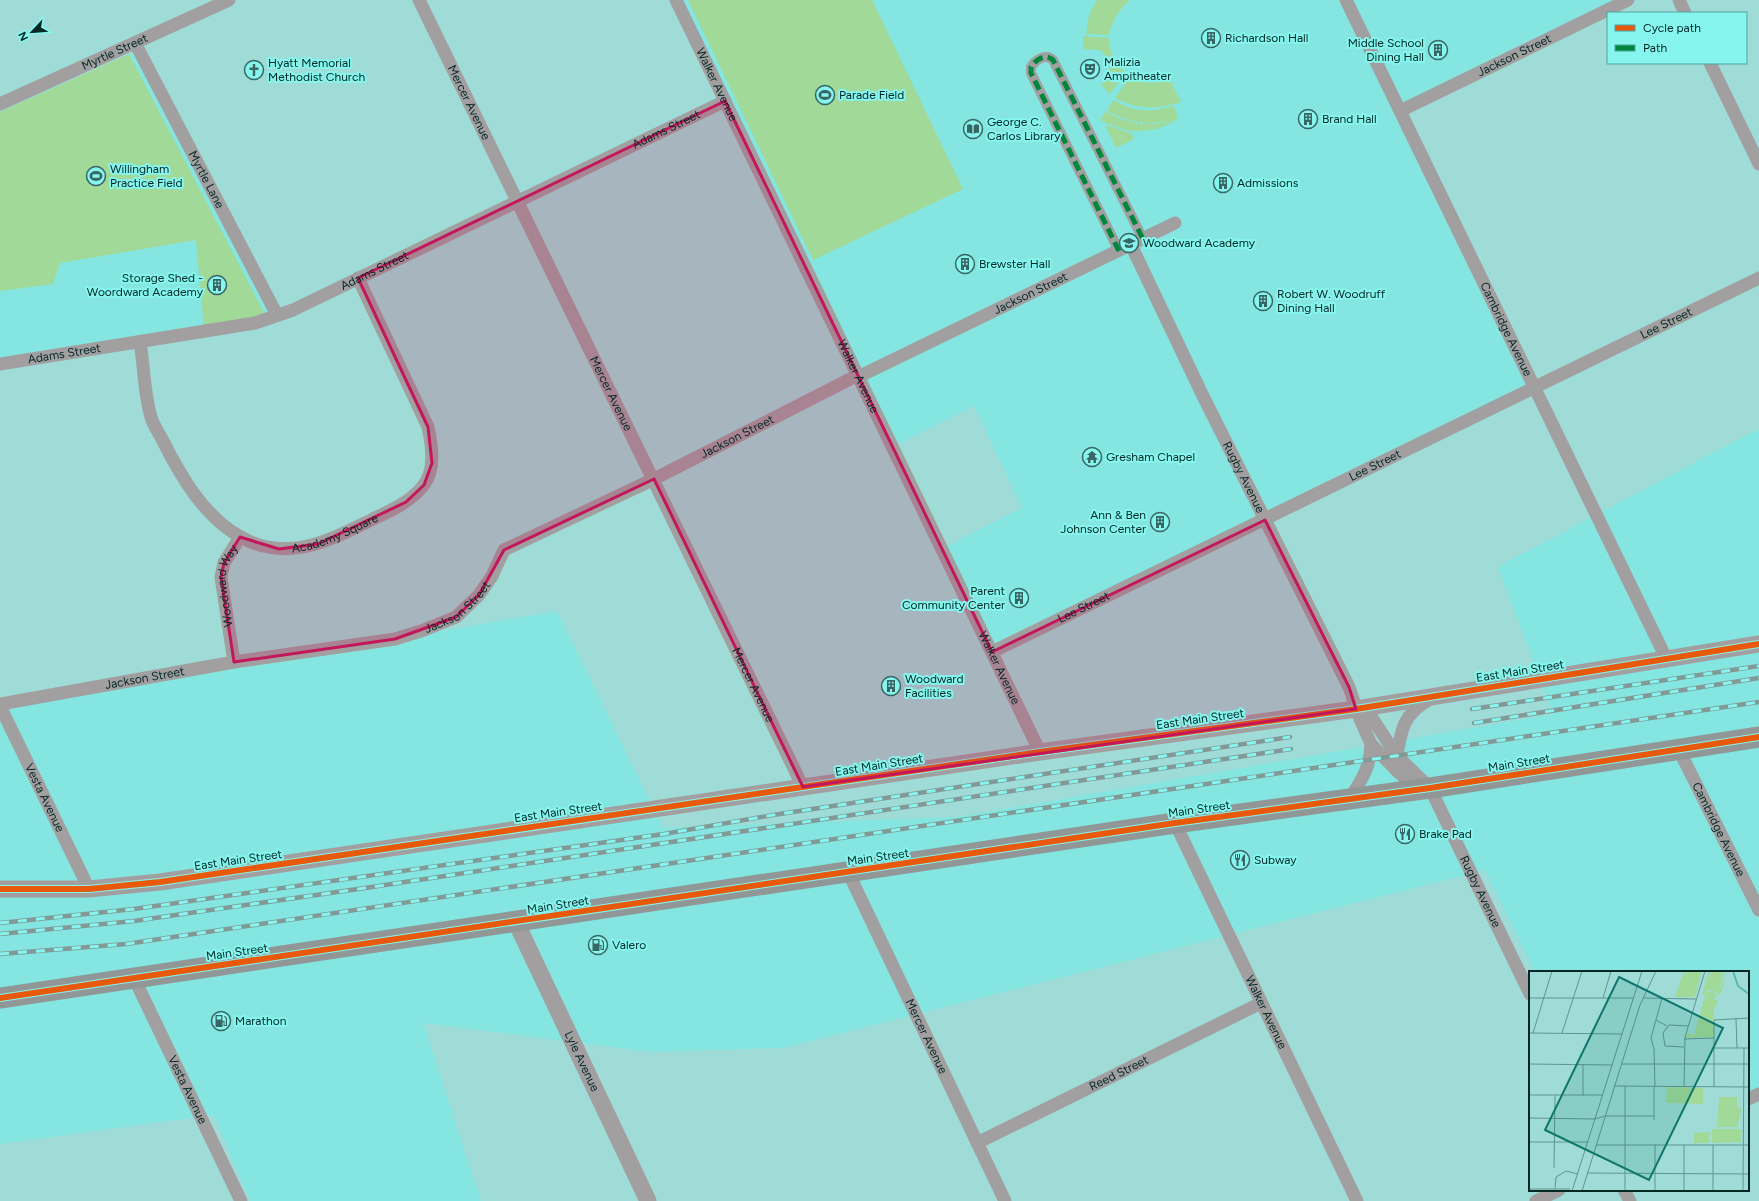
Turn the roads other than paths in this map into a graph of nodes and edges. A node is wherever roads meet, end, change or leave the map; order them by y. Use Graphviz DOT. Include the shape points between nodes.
graph roads {
  1 [pos="229,0"];
  2 [pos="419,0"];
  3 [pos="676,0"];
  4 [pos="1346,0"];
  5 [pos="1628,0"];
  6 [pos="1679,0"];
  7 [pos="1685,12"];
  8 [pos="135,43"];
  9 [pos="1710,64"];
  10 [pos="724,101"];
  11 [pos="0,104"];
  12 [pos="1400,111"];
  13 [pos="1759,164"];
  14 [pos="517,201"];
  15 [pos="1175,223"];
  16 [pos="1143,239"];
  17 [pos="1131,245"];
  18 [pos="1118,251"];
  19 [pos="358,278"];
  20 [pos="1759,278"];
  21 [pos="277,315"];
  22 [pos="140,342"];
  23 [pos="0,364"];
  24 [pos="861,375"];
  25 [pos="1535,388"];
  26 [pos="654,479"];
  27 [pos="1265,520"];
  28 [pos="240,537"];
  29 [pos="1759,644"];
  30 [pos="992,652"];
  31 [pos="1666,658"];
  32 [pos="234,662"];
  33 [pos="1433,697"];
  34 [pos="0,705"];
  35 [pos="1356,709"];
  36 [pos="1759,736"];
  37 [pos="1371,744"];
  38 [pos="1678,748"];
  39 [pos="1040,752"];
  40 [pos="1397,756"];
  41 [pos="803,787"];
  42 [pos="1430,788"];
  43 [pos="1349,800"];
  44 [pos="1175,823"];
  45 [pos="848,872"];
  46 [pos="0,889"];
  47 [pos="89,889"];
  48 [pos="1759,910"];
  49 [pos="516,922"];
  50 [pos="134,978"];
  51 [pos="1529,992"];
  52 [pos="0,998"];
  53 [pos="1261,1003"];
  54 [pos="1759,1094"];
  55 [pos="1749,1099"];
  56 [pos="977,1143"];
  57 [pos="1557,1191"];
  58 [pos="1625,1191"];
  59 [pos="241,1201"];
  60 [pos="648,1201"];
  61 [pos="1005,1201"];
  62 [pos="1357,1201"];
  63 [pos="1536,1201"];
  64 [pos="1630,1201"];
  1 -- 8 [label="street, Myrtle Street"];
  2 -- 14 [label="street, Mercer Avenue"];
  3 -- 10 [label="street, Walker Avenue"];
  4 -- 12 [label="street, Cambridge Avenue"];
  5 -- 12 [label="street, Jackson Street"];
  6 -- 7 [label="street"];
  8 -- 11 [label="street, Myrtle Street"];
  8 -- 21 [label="street, Myrtle Lane"];
  9 -- 13 [label="street"];
  10 -- 14 [label="street, Adams Street"];
  10 -- 24 [label="street, Walker Avenue"];
  12 -- 25 [label="street, Cambridge Avenue"];
  14 -- 19 [label="street, Adams Street"];
  14 -- 26 [label="street, Mercer Avenue"];
  15 -- 16 [label="street, Jackson Street"];
  16 -- 17 [label="street, Jackson Street"];
  16 -- 18 [label="street" via="1053,60 1047,57 1038,59 1031,67 1031,73"];
  17 -- 18 [label="street, Jackson Street"];
  17 -- 27 [label="street, Rugby Avenue"];
  18 -- 24 [label="street, Jackson Street"];
  19 -- 21 [label="street, Adams Street" via="293,310"];
  19 -- 28 [label="street, Academy Square" via="428,427 432,463 424,485 406,502 318,544 279,549"];
  20 -- 25 [label="street, Lee Street"];
  21 -- 22 [label="street, Adams Street" via="256,323"];
  22 -- 23 [label="street, Adams Street"];
  22 -- 28 [label="street, Academy Square" via="151,418 178,472 215,520"];
  24 -- 26 [label="street, Jackson Street"];
  24 -- 30 [label="street, Walker Avenue"];
  25 -- 27 [label="street, Lee Street"];
  25 -- 31 [label="street, Cambridge Avenue"];
  26 -- 32 [label="street, Jackson Street" via="504,550 492,576 479,595 456,616 424,630 395,639"];
  26 -- 41 [label="street, Mercer Avenue"];
  27 -- 30 [label="street, Lee Street"];
  27 -- 35 [label="street, Rugby Avenue" via="1349,687"];
  28 -- 32 [label="street, Woodward Way" via="224,563 221,577"];
  29 -- 31 [label="street, East Main Street"];
  30 -- 39 [label="street, Walker Avenue"];
  31 -- 33 [label="street, East Main Street"];
  32 -- 34 [label="street, Jackson Street"];
  33 -- 35 [label="street, East Main Street"];
  33 -- 40 [label="street" via="1419,705 1406,718"];
  34 -- 47 [label="street, Vesta Avenue"];
  35 -- 37 [label="street, Rugby Avenue"];
  35 -- 39 [label="street, East Main Street"];
  35 -- 40 [label="street, Rugby Avenue" via="1372,718"];
  36 -- 38 [label="main road, Main Street"];
  37 -- 42 [label="street, Rugby Avenue" via="1409,781"];
  37 -- 43 [label="street" via="1371,761"];
  38 -- 42 [label="main road, Main Street"];
  38 -- 48 [label="street, Cambridge Avenue"];
  39 -- 41 [label="street, East Main Street"];
  40 -- 42 [label="street, Rugby Avenue"];
  41 -- 47 [label="street, East Main Street" via="160,882"];
  42 -- 43 [label="main road, Main Street"];
  42 -- 51 [label="street, Rugby Avenue"];
  43 -- 44 [label="main road, Main Street"];
  44 -- 45 [label="main road, Main Street"];
  44 -- 53 [label="street, Walker Avenue"];
  45 -- 49 [label="main road, Main Street"];
  45 -- 56 [label="street, Mercer Avenue"];
  46 -- 47 [label="street, East Main Street"];
  49 -- 50 [label="main road, Main Street"];
  49 -- 60 [label="street, Lyle Avenue"];
  50 -- 52 [label="main road, Main Street"];
  50 -- 59 [label="street, Vesta Avenue"];
  53 -- 56 [label="street, Reed Street"];
  53 -- 62 [label="street, Walker Avenue"];
  54 -- 55 [label="street"];
  56 -- 61 [label="street, Mercer Avenue"];
  57 -- 63 [label="street"];
  58 -- 64 [label="street"];
}
